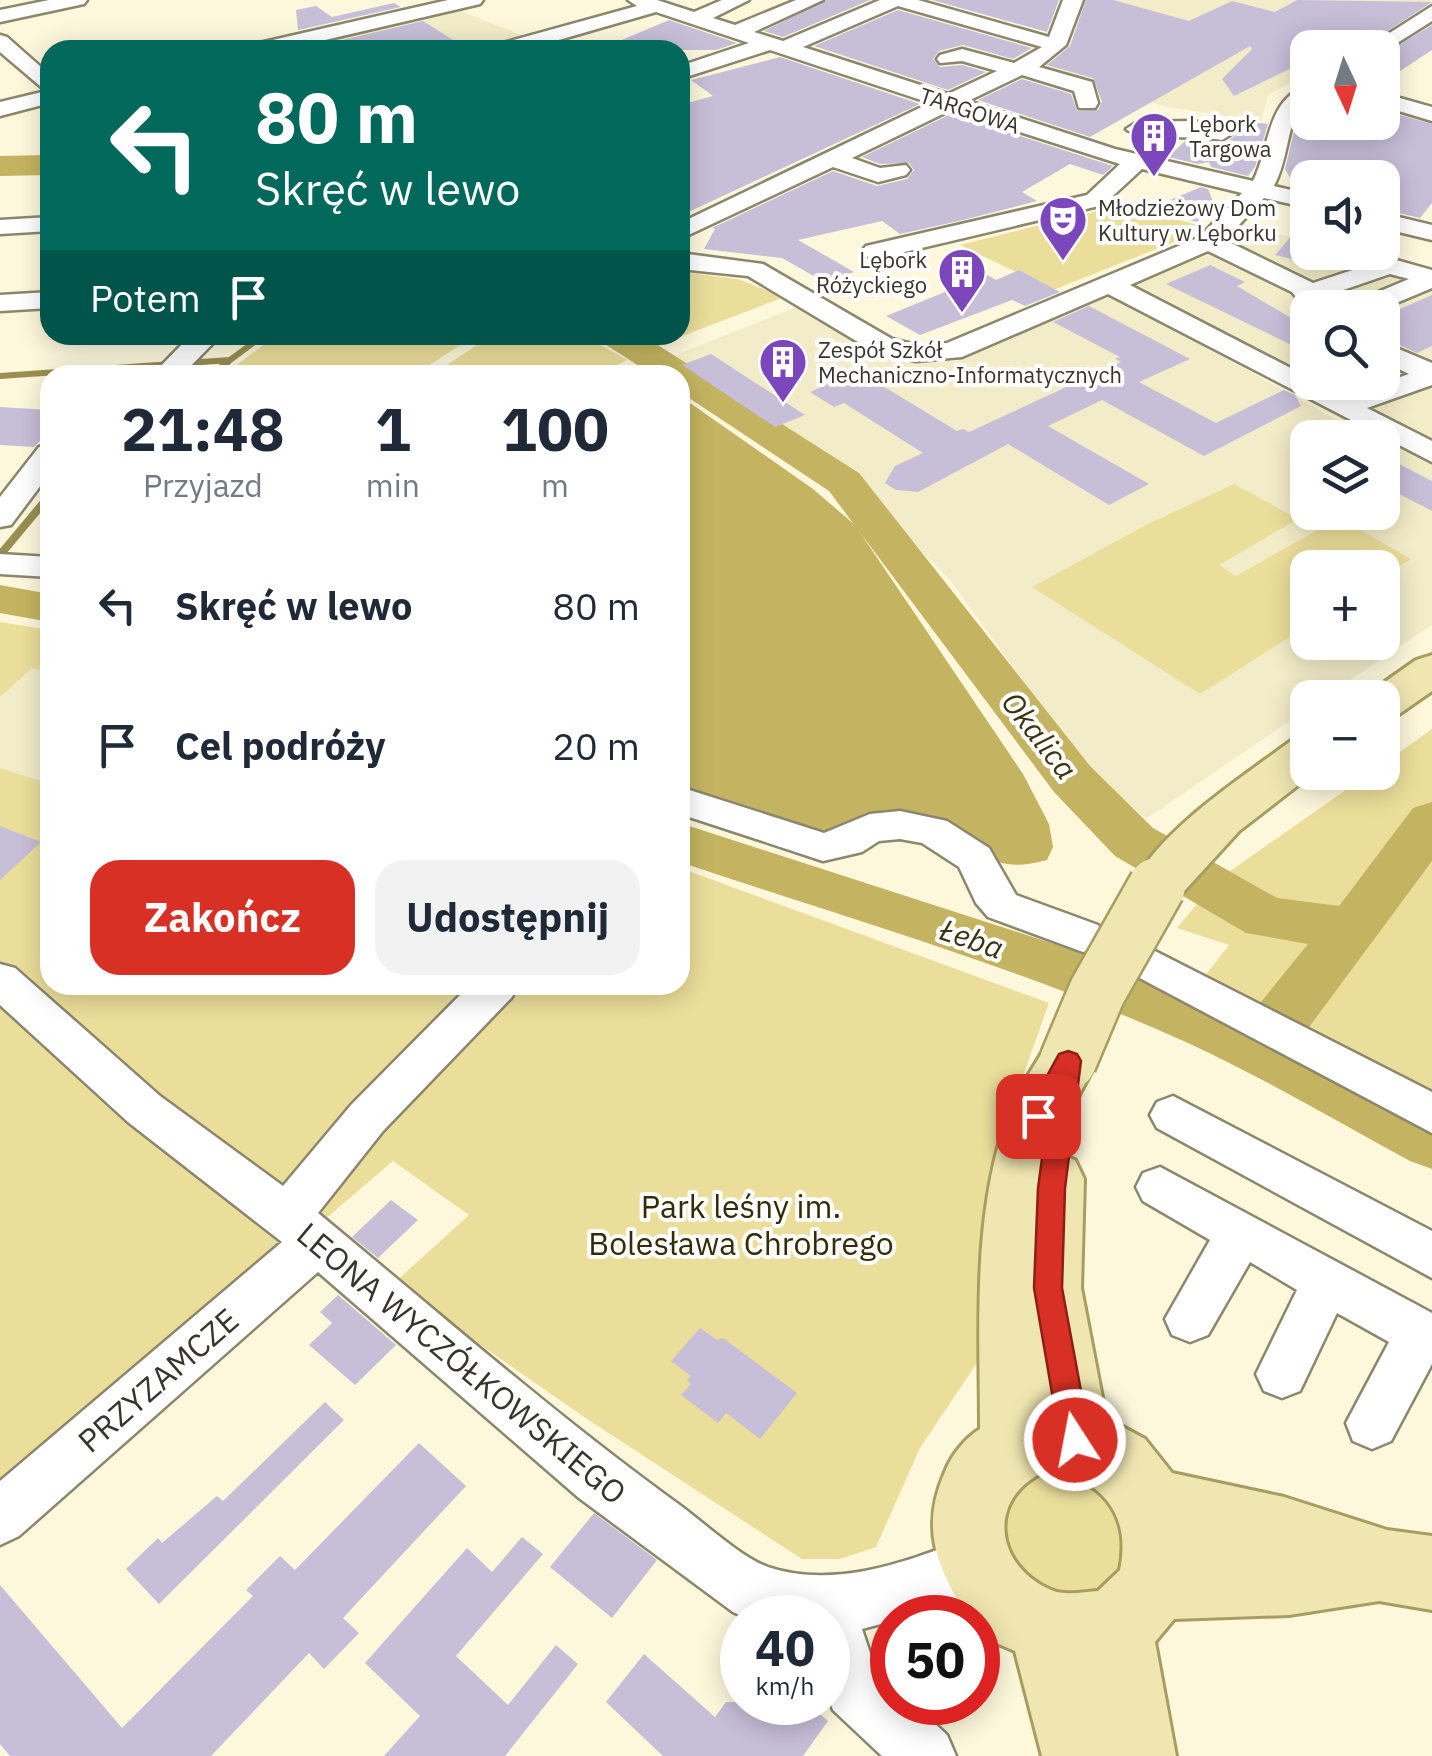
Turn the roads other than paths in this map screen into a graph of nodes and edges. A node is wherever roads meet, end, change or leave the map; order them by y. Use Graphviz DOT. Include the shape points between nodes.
graph roads {
  1 [pos="77,0"];
  2 [pos="474,0"];
  3 [pos="740,0"];
  4 [pos="813,0"];
  5 [pos="897,0"];
  6 [pos="1073,0"];
  7 [pos="652,3"];
  8 [pos="1432,12"];
  9 [pos="862,14"];
  10 [pos="0,16"];
  11 [pos="693,18"];
  12 [pos="736,32"];
  13 [pos="1400,33"];
  14 [pos="299,40"];
  15 [pos="538,40"];
  16 [pos="0,41"];
  17 [pos="1056,44"];
  18 [pos="777,46"];
  19 [pos="690,69"];
  20 [pos="1019,69"];
  21 [pos="40,87"];
  22 [pos="982,88"];
  23 [pos="40,98"];
  24 [pos="951,104"];
  25 [pos="1087,104"];
  26 [pos="1400,104"];
  27 [pos="0,108"];
  28 [pos="1290,108"];
  29 [pos="1152,109"];
  30 [pos="1432,114"];
  31 [pos="1138,130"];
  32 [pos="1222,133"];
  33 [pos="1108,154"];
  34 [pos="834,159"];
  35 [pos="1137,161"];
  36 [pos="898,170"];
  37 [pos="1260,190"];
  38 [pos="1290,197"];
  39 [pos="972,210"];
  40 [pos="1400,224"];
  41 [pos="40,225"];
  42 [pos="997,225"];
  43 [pos="0,227"];
  44 [pos="690,227"];
  45 [pos="1430,230"];
  46 [pos="1209,242"];
  47 [pos="875,251"];
  48 [pos="690,262"];
  49 [pos="1432,278"];
  50 [pos="1108,284"];
  51 [pos="1304,290"];
  52 [pos="1337,290"];
  53 [pos="1400,292"];
  54 [pos="40,301"];
  55 [pos="0,303"];
  56 [pos="197,345"];
  57 [pos="1400,359"];
  58 [pos="176,365"];
  59 [pos="1432,374"];
  60 [pos="1345,406"];
  61 [pos="1432,453"];
  62 [pos="40,466"];
  63 [pos="0,518"];
  64 [pos="1,564"];
  65 [pos="40,566"];
  66 [pos="1432,670"];
  67 [pos="1400,690"];
  68 [pos="1290,766"];
  69 [pos="690,803"];
  70 [pos="1084,936"];
  71 [pos="1150,964"];
  72 [pos="0,980"];
  73 [pos="486,995"];
  74 [pos="1432,1114"];
  75 [pos="1173,1115"];
  76 [pos="1160,1187"];
  77 [pos="302,1230"];
  78 [pos="1240,1234"];
  79 [pos="1432,1256"];
  80 [pos="1328,1282"];
  81 [pos="1190,1319"];
  82 [pos="1426,1337"];
  83 [pos="1282,1374"];
  84 [pos="1372,1423"];
  85 [pos="1045,1442"];
  86 [pos="1151,1505"];
  87 [pos="0,1517"];
  88 [pos="975,1564"];
  89 [pos="1409,1570"];
  90 [pos="772,1595"];
  91 [pos="850,1600"];
  92 [pos="1105,1612"];
  93 [pos="850,1679"];
  94 [pos="926,1756"];
  95 [pos="1082,1756"];
  96 [pos="1136,1756"];
  1 -- 10 [label="street"];
  2 -- 14 [label="street"];
  3 -- 11 [label="street"];
  4 -- 9 [label="street"];
  4 -- 12 [label="street"];
  5 -- 9 [label="street"];
  5 -- 17 [label="street"];
  6 -- 17 [label="street"];
  7 -- 11 [label="street, TARGOWA"];
  7 -- 15 [label="street" via="611,22"];
  8 -- 13 [label="street"];
  9 -- 18 [label="street"];
  11 -- 12 [label="street, TARGOWA"];
  12 -- 18 [label="street, TARGOWA"];
  16 -- 21 [label="street"];
  17 -- 20 [label="street"];
  18 -- 19 [label="street"];
  18 -- 24 [label="street, TARGOWA"];
  20 -- 22 [label="street"];
  20 -- 22 [label="street" via="962,55 945,68"];
  20 -- 25 [label="street" via="1084,87"];
  22 -- 24 [label="street"];
  23 -- 27 [label="street"];
  24 -- 33 [label="street, TARGOWA"];
  24 -- 34 [label="street"];
  26 -- 30 [label="street"];
  28 -- 37 [label="street"];
  29 -- 31 [label="street"];
  31 -- 32 [label="street"];
  31 -- 33 [label="street"];
  33 -- 35 [label="street, TARGOWA"];
  34 -- 36 [label="street" via="878,175"];
  34 -- 44 [label="street"];
  35 -- 37 [label="street, TARGOWA"];
  35 -- 42 [label="street" via="1095,200"];
  37 -- 38 [label="street, TARGOWA"];
  37 -- 46 [label="street"];
  39 -- 42 [label="street"];
  40 -- 45 [label="street"];
  41 -- 43 [label="street"];
  42 -- 47 [label="street"];
  46 -- 50 [label="street"];
  46 -- 51 [label="street"];
  48 -- 50 [label="street" via="754,269 883,345 916,352 952,351"];
  49 -- 52 [label="street" via="1389,266"];
  49 -- 53 [label="street"];
  50 -- 60 [label="street"];
  54 -- 55 [label="street"];
  56 -- 58 [label="street"];
  57 -- 59 [label="street"];
  59 -- 60 [label="street"];
  60 -- 61 [label="street"];
  62 -- 63 [label="street"];
  64 -- 65 [label="street"];
  66 -- 67 [label="main road"];
  68 -- 85 [label="main road, bridge" via="1220,818 1157,886 1097,992 1068,1061 1052,1188"];
  69 -- 70 [label="street" via="823,847 870,828 932,831 976,858 1002,906"];
  71 -- 74 [label="street"];
  72 -- 77 [label="street, LEONA WYCZÓŁKOWSKIEGO" via="144,1109"];
  73 -- 77 [label="street, PRZYZAMCZE" via="366,1118"];
  75 -- 79 [label="street"];
  76 -- 78 [label="street"];
  77 -- 87 [label="street, PRZYZAMCZE"];
  77 -- 90 [label="street, LEONA WYCZÓŁKOWSKIEGO" via="598,1479 700,1558 753,1592"];
  78 -- 80 [label="street"];
  78 -- 81 [label="street"];
  80 -- 82 [label="street"];
  80 -- 83 [label="street"];
  82 -- 84 [label="street"];
  85 -- 86 [label="main road" via="1106,1454"];
  85 -- 88 [label="main road" via="987,1462 970,1491 966,1527"];
  86 -- 89 [label="main road" via="1284,1533"];
  86 -- 92 [label="main road" via="1161,1544"];
  88 -- 91 [label="street, LEONA WYCZÓŁKOWSKIEGO" via="908,1589"];
  88 -- 92 [label="main road" via="1005,1602"];
  89 -- 92 [label="main road" via="1289,1578"];
  92 -- 95 [label="main road"];
  92 -- 96 [label="main road"];
  93 -- 94 [label="street"];
}
